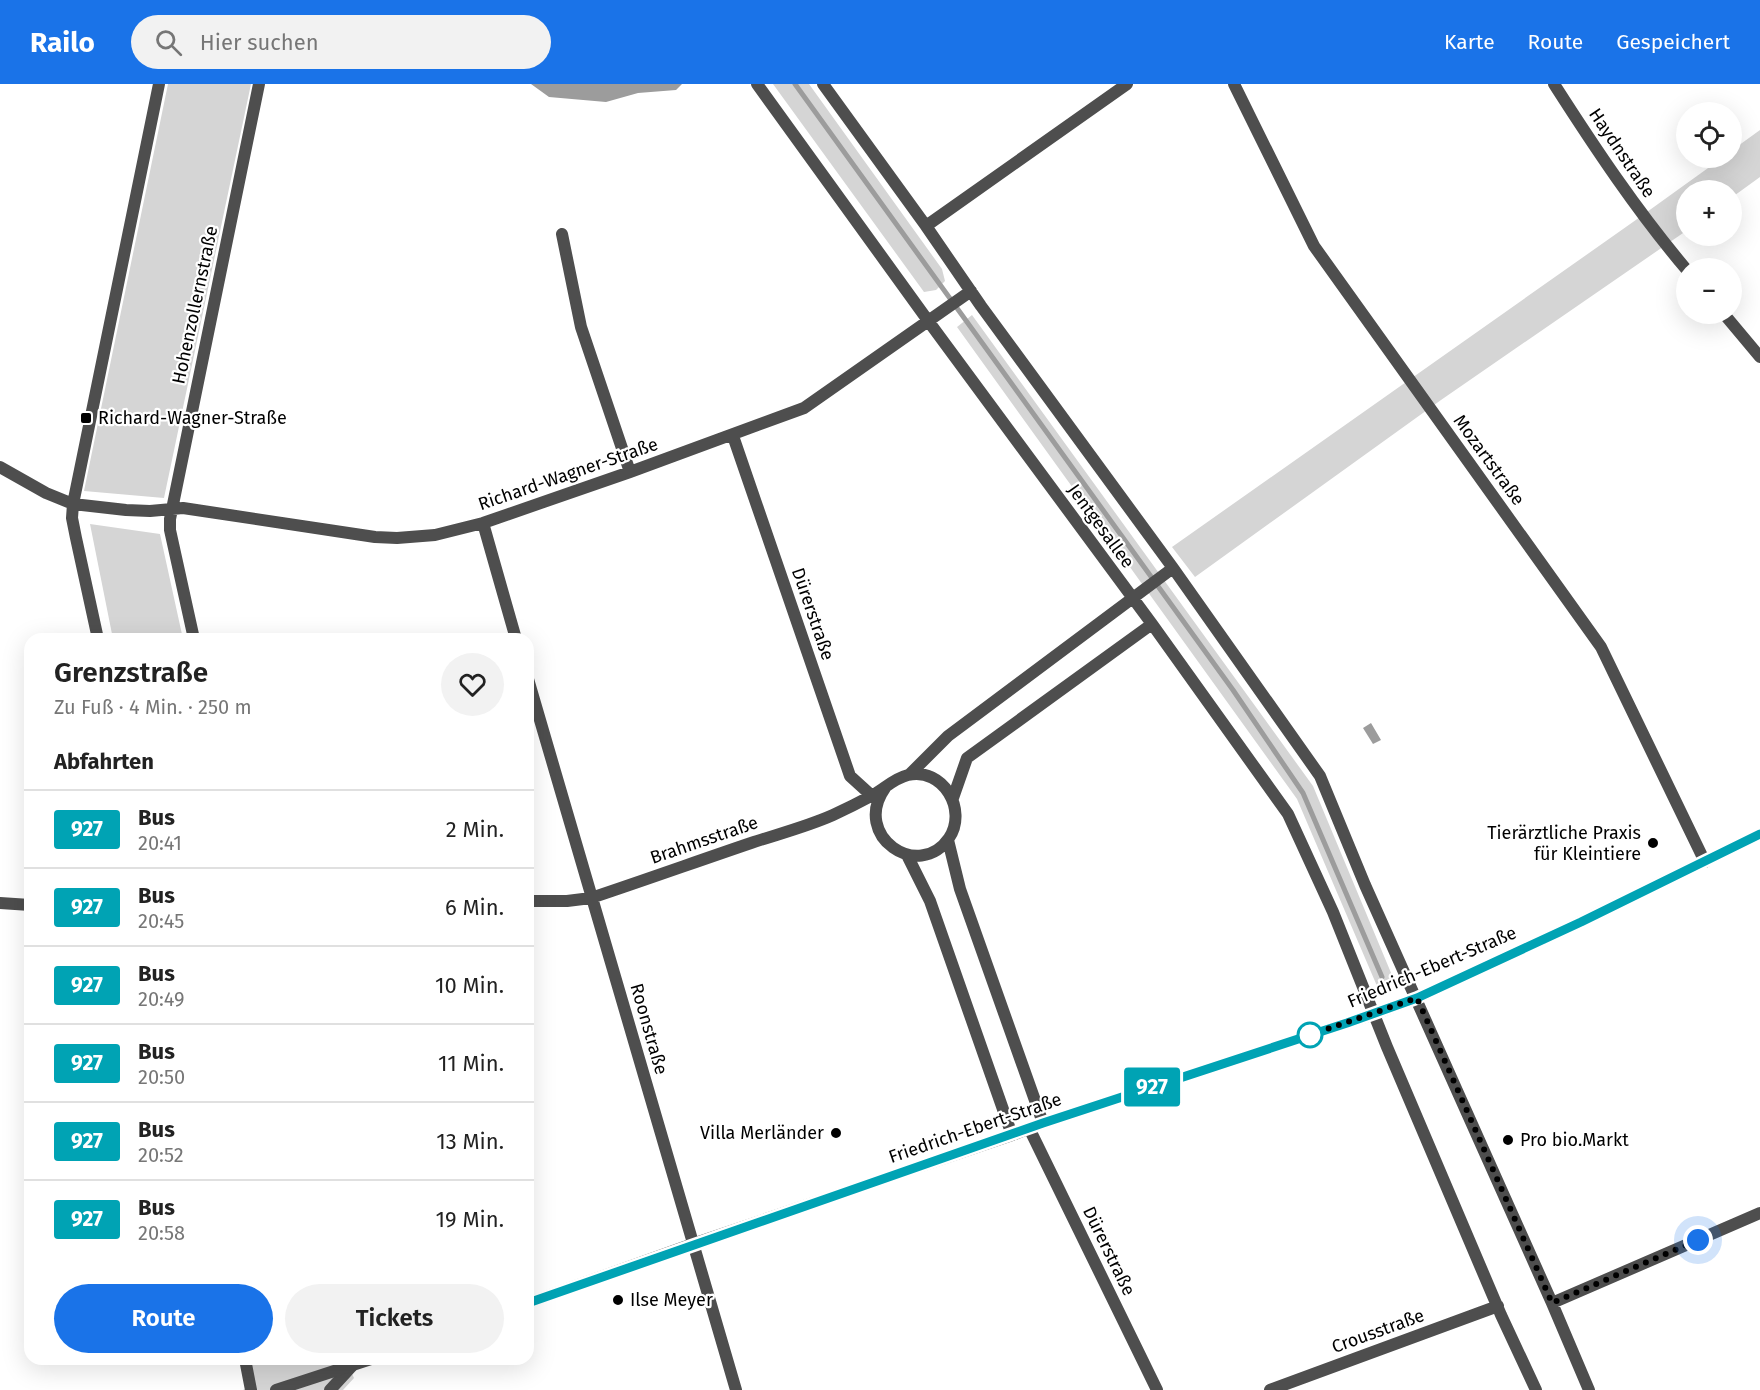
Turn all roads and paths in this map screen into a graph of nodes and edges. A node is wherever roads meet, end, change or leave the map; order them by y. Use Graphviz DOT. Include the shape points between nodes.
graph roads {
  1 [pos="159,84"];
  2 [pos="259,84"];
  3 [pos="757,84"];
  4 [pos="824,84"];
  5 [pos="1127,84"];
  6 [pos="1234,84"];
  7 [pos="1554,84"];
  8 [pos="926,226"];
  9 [pos="562,234"];
  10 [pos="1677,258"];
  11 [pos="971,291"];
  12 [pos="928,322"];
  13 [pos="1732,324"];
  14 [pos="1760,357"];
  15 [pos="733,436"];
  16 [pos="0,467"];
  17 [pos="630,472"];
  18 [pos="73,504"];
  19 [pos="171,508"];
  20 [pos="483,522"];
  21 [pos="1173,568"];
  22 [pos="1132,598"];
  23 [pos="1152,624"];
  24 [pos="97,633"];
  25 [pos="193,633"];
  26 [pos="514,633"];
  27 [pos="534,700"];
  28 [pos="910,774"];
  29 [pos="885,788"];
  30 [pos="872,796"];
  31 [pos="953,798"];
  32 [pos="1760,834"];
  33 [pos="948,840"];
  34 [pos="907,855"];
  35 [pos="1705,862"];
  36 [pos="591,898"];
  37 [pos="534,901"];
  38 [pos="0,903"];
  39 [pos="24,905"];
  40 [pos="1417,998"];
  41 [pos="1374,1014"];
  42 [pos="1043,1123"];
  43 [pos="1029,1128"];
  44 [pos="1012,1135"];
  45 [pos="1760,1213"];
  46 [pos="693,1244"];
  47 [pos="534,1301"];
  48 [pos="1552,1303"];
  49 [pos="1498,1306"];
  50 [pos="246,1365"];
  51 [pos="343,1365"];
  52 [pos="349,1365"];
  53 [pos="251,1390"];
  54 [pos="276,1390"];
  55 [pos="330,1390"];
  56 [pos="736,1390"];
  57 [pos="1157,1390"];
  58 [pos="1270,1390"];
  59 [pos="1536,1390"];
  60 [pos="1589,1390"];
  1 -- 18 [label="street"];
  2 -- 19 [label="street, Hohenzollernstraße"];
  3 -- 12 [label="street, Jentgesallee"];
  4 -- 8 [label="street, Jentgesallee"];
  5 -- 8 [label="street"];
  6 -- 35 [label="street, Mozartstraße" via="1314,246 1601,647"];
  7 -- 10 [label="street, Haydnstraße" via="1601,157"];
  8 -- 11 [label="street, Jentgesallee"];
  9 -- 17 [label="street" via="581,327"];
  11 -- 12 [label="street, Richard-Wagner-Straße"];
  11 -- 21 [label="street, Jentgesallee"];
  12 -- 15 [label="street, Richard-Wagner-Straße" via="804,408"];
  12 -- 22 [label="street, Jentgesallee"];
  13 -- 14 [label="street"];
  15 -- 17 [label="street, Richard-Wagner-Straße"];
  15 -- 30 [label="street, Dürerstraße" via="850,776"];
  16 -- 18 [label="street, Richard-Wagner-Straße"];
  17 -- 20 [label="street, Richard-Wagner-Straße"];
  18 -- 19 [label="street, Richard-Wagner-Straße" via="150,511"];
  18 -- 24 [label="street" via="72,518"];
  19 -- 20 [label="street, Richard-Wagner-Straße" via="397,538 435,535"];
  19 -- 25 [label="street, Hohenzollernstraße" via="170,530"];
  20 -- 26 [label="street"];
  21 -- 22 [label="street"];
  21 -- 40 [label="street, Jentgesallee" via="1320,776"];
  22 -- 23 [label="street, Jentgesallee"];
  22 -- 28 [label="street" via="948,736"];
  23 -- 31 [label="street" via="968,758"];
  23 -- 41 [label="street, Jentgesallee" via="1288,814"];
  27 -- 36 [label="street, Roonstraße"];
  28 -- 29 [label="street"];
  28 -- 31 [label="street" via="927,775 944,785"];
  29 -- 30 [label="street, Brahmsstraße"];
  29 -- 34 [label="street" via="875,808 876,826 885,841"];
  30 -- 36 [label="street, Brahmsstraße" via="831,816"];
  31 -- 33 [label="street" via="956,819"];
  32 -- 35 [label="street, Friedrich-Ebert-Straße"];
  33 -- 34 [label="street" via="933,851"];
  33 -- 42 [label="street" via="960,889"];
  34 -- 44 [label="street" via="930,901"];
  35 -- 40 [label="street, Friedrich-Ebert-Straße"];
  36 -- 37 [label="street, Brahmsstraße"];
  36 -- 46 [label="street, Roonstraße"];
  38 -- 39 [label="street"];
  40 -- 41 [label="street, Friedrich-Ebert-Straße"];
  40 -- 48 [label="street, Jentgesallee"];
  41 -- 42 [label="street, Friedrich-Ebert-Straße"];
  41 -- 49 [label="street, Jentgesallee"];
  42 -- 43 [label="street, Friedrich-Ebert-Straße"];
  43 -- 44 [label="street, Friedrich-Ebert-Straße"];
  43 -- 57 [label="street, Dürerstraße"];
  44 -- 46 [label="street, Friedrich-Ebert-Straße"];
  45 -- 48 [label="street"];
  46 -- 47 [label="street, Friedrich-Ebert-Straße"];
  46 -- 56 [label="street, Roonstraße"];
  48 -- 60 [label="street, Jentgesallee"];
  49 -- 58 [label="street, Crousstraße"];
  49 -- 59 [label="street, Jentgesallee"];
  50 -- 53 [label="street"];
  51 -- 54 [label="street"];
  52 -- 55 [label="street"];
}
